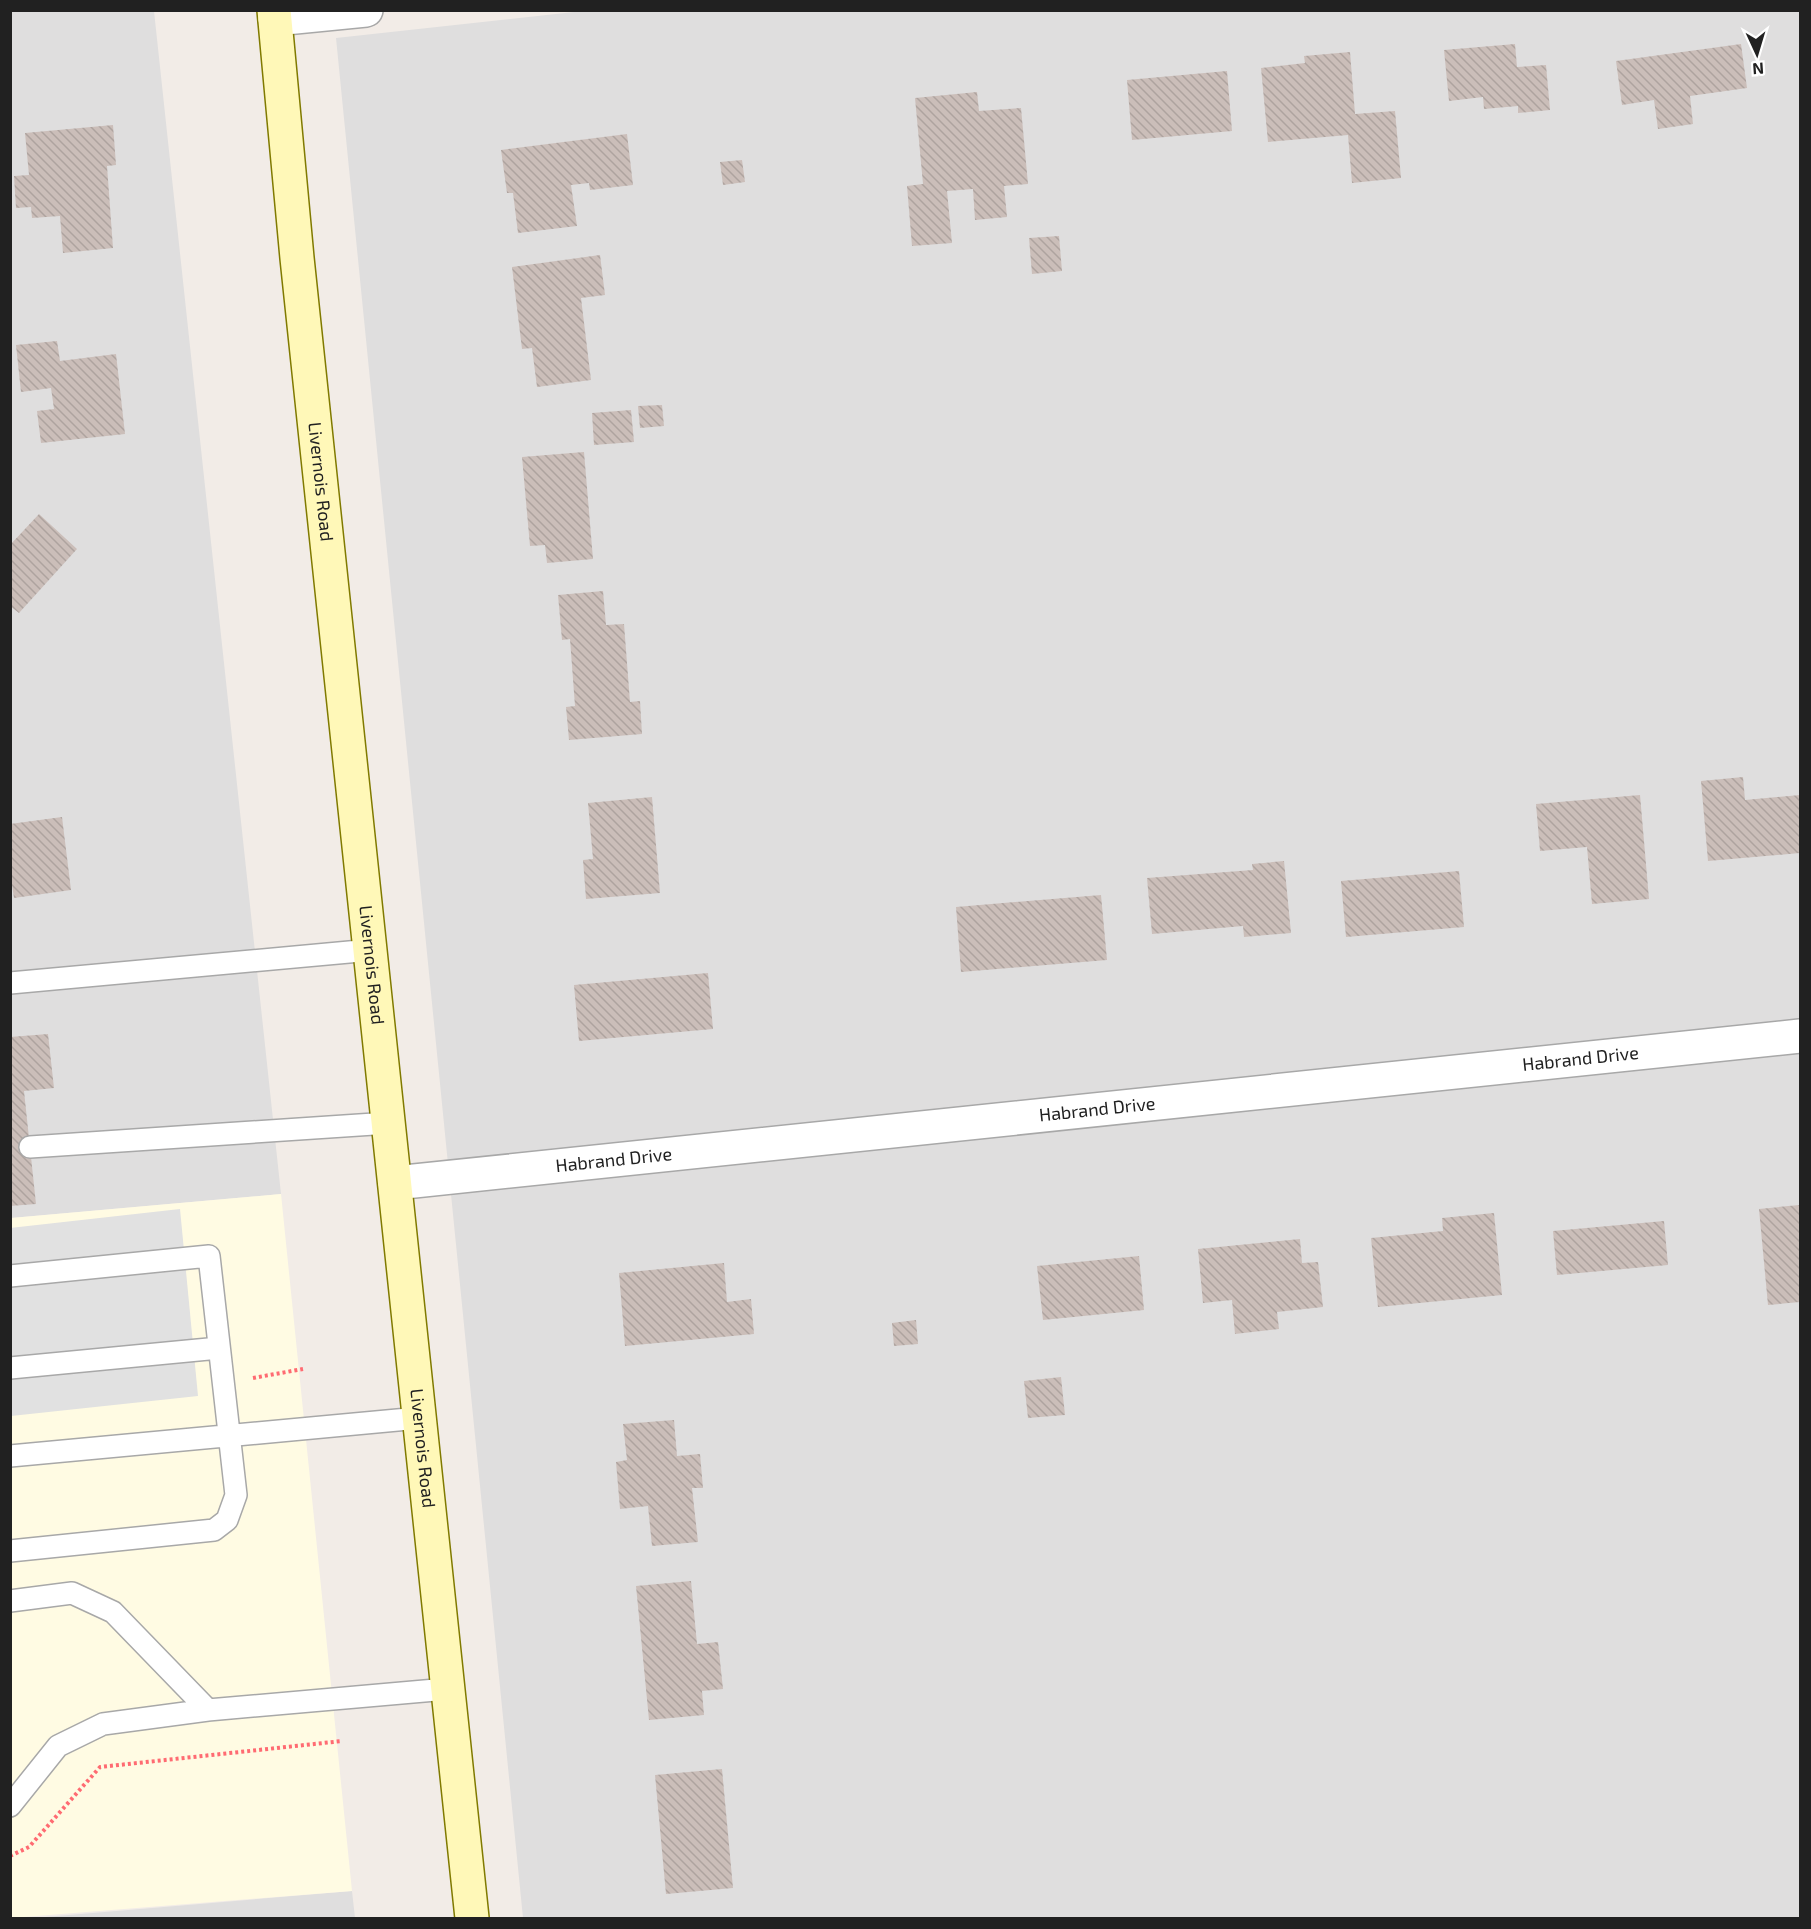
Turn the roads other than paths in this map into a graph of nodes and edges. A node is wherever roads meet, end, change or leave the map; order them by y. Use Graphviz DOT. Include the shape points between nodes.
graph roads {
  1 [pos="366,10"];
  2 [pos="274,15"];
  3 [pos="371,950"];
  4 [pos="10,983"];
  5 [pos="1800,1036"];
  6 [pos="389,1123"];
  7 [pos="30,1147"];
  8 [pos="395,1183"];
  9 [pos="10,1276"];
  10 [pos="219,1348"];
  11 [pos="10,1368"];
  12 [pos="419,1418"];
  13 [pos="230,1434"];
  14 [pos="10,1456"];
  15 [pos="10,1551"];
  16 [pos="10,1601"];
  17 [pos="447,1689"];
  18 [pos="208,1710"];
  19 [pos="10,1806"];
  20 [pos="472,1918"];
  1 -- 2 [label="street"];
  2 -- 3 [label="main road, Livernois Road"];
  3 -- 4 [label="lane"];
  3 -- 6 [label="main road, Livernois Road"];
  5 -- 8 [label="street, Habrand Drive"];
  6 -- 7 [label="lane"];
  6 -- 8 [label="main road, Livernois Road"];
  8 -- 12 [label="main road, Livernois Road"];
  9 -- 10 [label="lane" via="209,1256"];
  10 -- 11 [label="lane"];
  10 -- 13 [label="lane"];
  12 -- 13 [label="lane"];
  12 -- 17 [label="main road, Livernois Road"];
  13 -- 14 [label="lane"];
  13 -- 15 [label="lane" via="236,1495 227,1520 214,1530"];
  16 -- 18 [label="lane" via="72,1593 113,1612"];
  17 -- 18 [label="lane"];
  17 -- 20 [label="main road, Livernois Road"];
  18 -- 19 [label="lane" via="103,1724 58,1746"];
}
